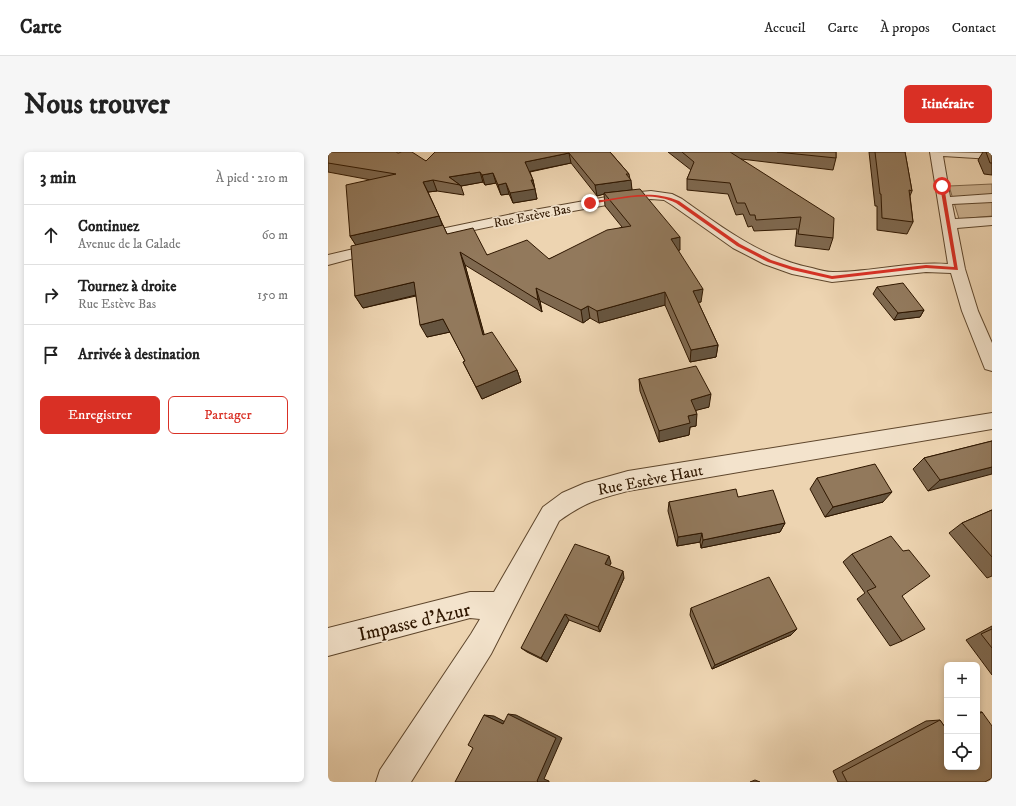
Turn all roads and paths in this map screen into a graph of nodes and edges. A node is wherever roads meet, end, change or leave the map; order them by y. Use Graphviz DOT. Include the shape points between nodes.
graph roads {
  1 [pos="936,152"];
  2 [pos="992,156"];
  3 [pos="992,198"];
  4 [pos="945,201"];
  5 [pos="992,221"];
  6 [pos="949,224"];
  7 [pos="407,240"];
  8 [pos="393,244"];
  9 [pos="328,260"];
  10 [pos="957,269"];
  11 [pos="992,364"];
  12 [pos="992,421"];
  13 [pos="501,606"];
  14 [pos="328,642"];
  15 [pos="392,782"];
  1 -- 2 [label="street"];
  1 -- 4 [label="street"];
  3 -- 4 [label="street"];
  4 -- 6 [label="street"];
  5 -- 6 [label="street"];
  6 -- 10 [label="street"];
  7 -- 10 [label="street, Rue Estève Bas" via="590,203 651,195 667,197 677,202 738,245 769,261 792,269 832,277 926,266"];
  8 -- 9 [label="street"];
  10 -- 11 [label="street" via="970,312"];
  12 -- 13 [label="street, Rue Estève Haut" via="628,480 593,490 570,500 551,514"];
  13 -- 14 [label="street, Impasse d'Azur" via="470,605"];
  13 -- 15 [label="street, Rue Estève Haut" via="481,644"];
}
